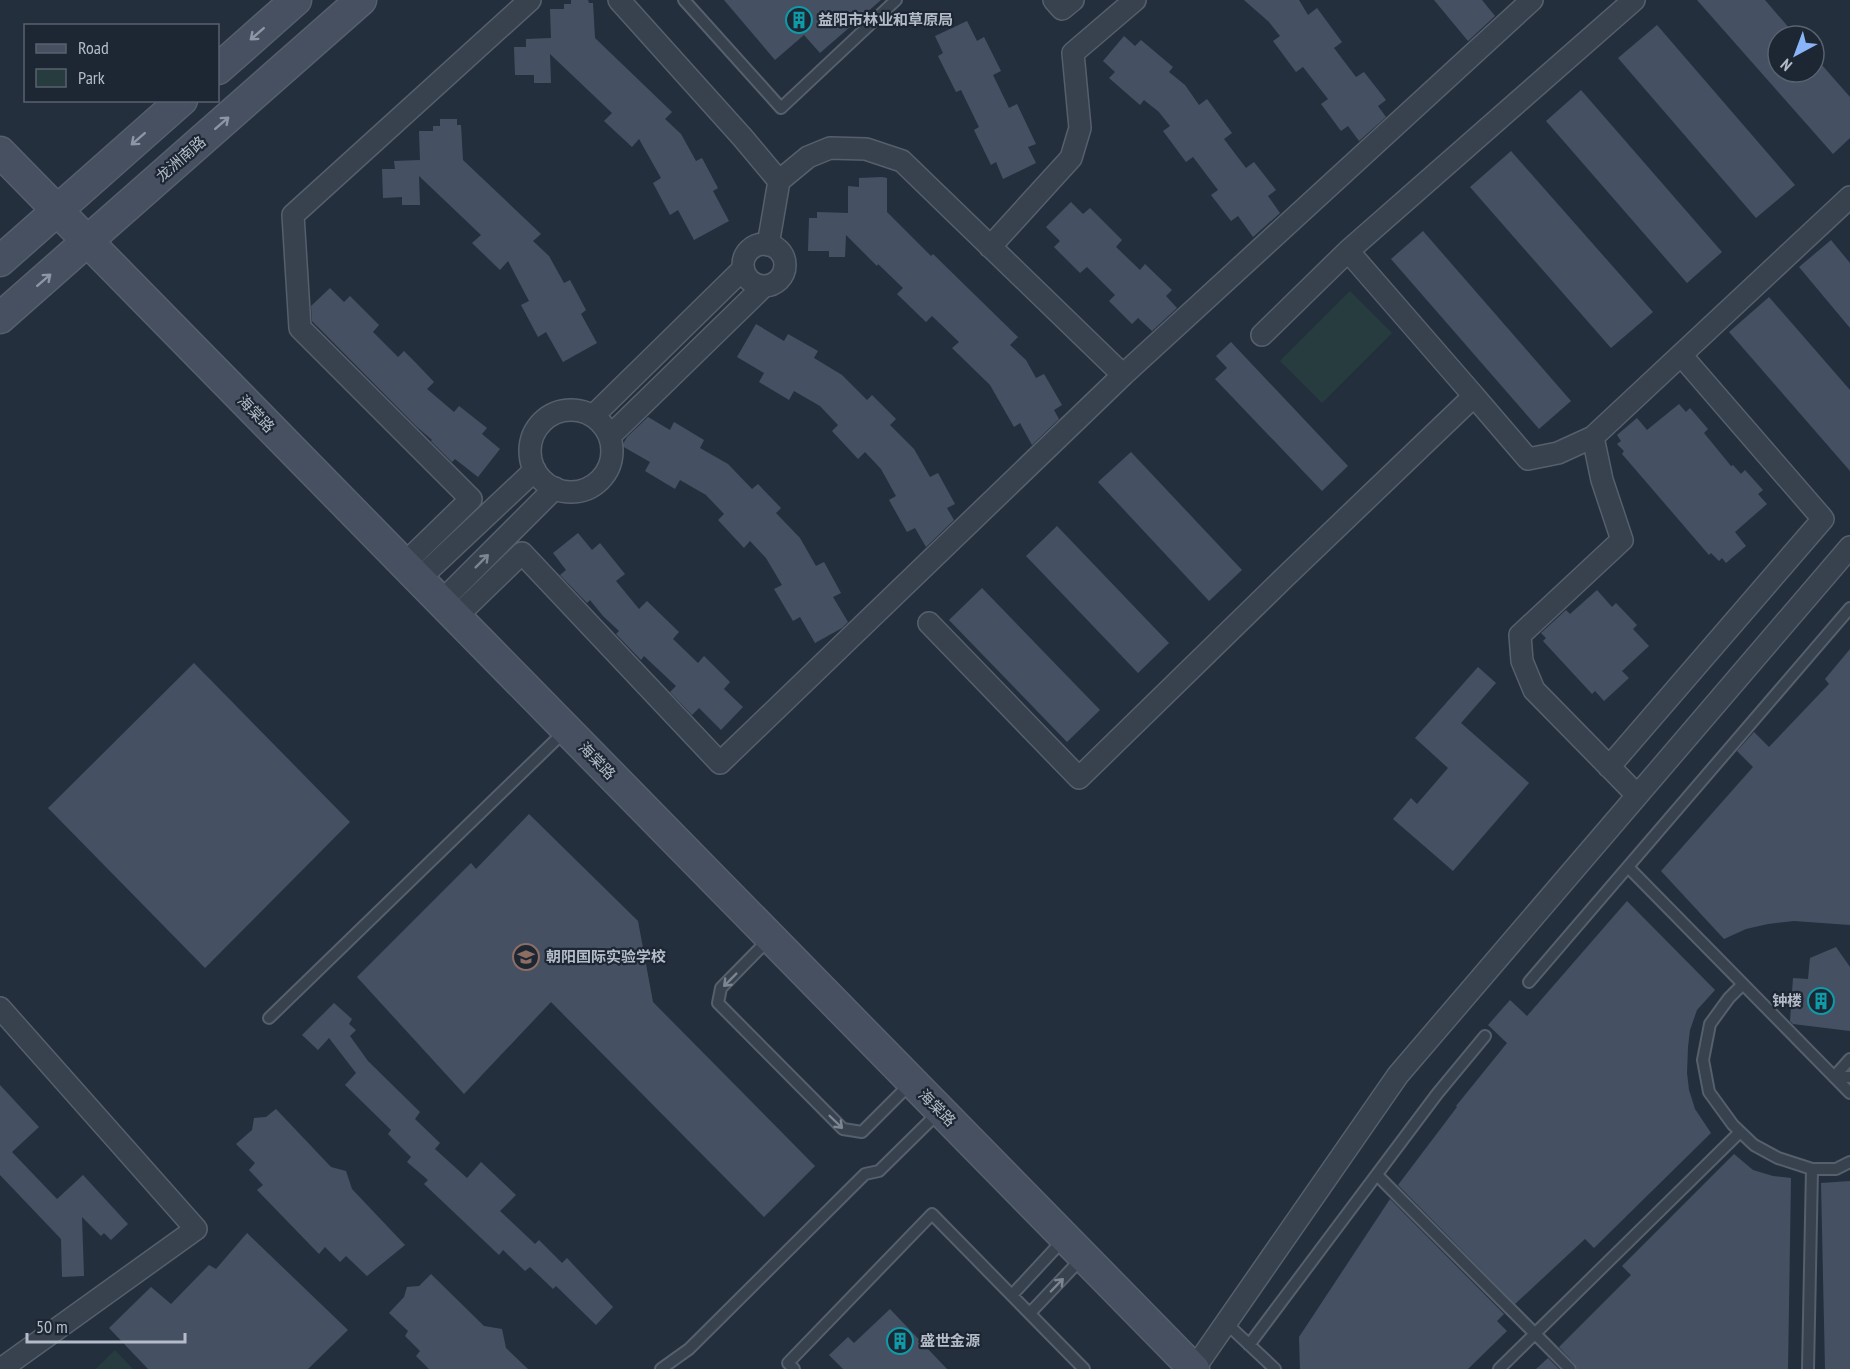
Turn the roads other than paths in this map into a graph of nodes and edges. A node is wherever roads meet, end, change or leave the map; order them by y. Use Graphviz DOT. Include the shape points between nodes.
graph roads {
  1 [pos="296,0"];
  2 [pos="361,0"];
  3 [pos="530,0"];
  4 [pos="619,0"];
  5 [pos="684,0"];
  6 [pos="897,0"];
  7 [pos="1054,0"];
  8 [pos="1073,0"];
  9 [pos="1135,0"];
  10 [pos="1532,0"];
  11 [pos="1634,0"];
  12 [pos="219,68"];
  13 [pos="180,102"];
  14 [pos="0,152"];
  15 [pos="779,181"];
  16 [pos="1850,197"];
  17 [pos="57,211"];
  18 [pos="87,242"];
  19 [pos="768,245"];
  20 [pos="990,247"];
  21 [pos="1348,251"];
  22 [pos="0,261"];
  23 [pos="743,269"];
  24 [pos="764,286"];
  25 [pos="0,318"];
  26 [pos="1262,334"];
  27 [pos="1681,355"];
  28 [pos="1123,375"];
  29 [pos="1474,396"];
  30 [pos="593,416"];
  31 [pos="610,436"];
  32 [pos="1593,437"];
  33 [pos="535,470"];
  34 [pos="555,488"];
  35 [pos="471,499"];
  36 [pos="487,516"];
  37 [pos="507,536"];
  38 [pos="1850,547"];
  39 [pos="522,553"];
  40 [pos="411,572"];
  41 [pos="1850,608"];
  42 [pos="448,610"];
  43 [pos="929,623"];
  44 [pos="566,730"];
  45 [pos="1609,766"];
  46 [pos="1637,795"];
  47 [pos="1628,867"];
  48 [pos="771,938"];
  49 [pos="1529,982"];
  50 [pos="1743,984"];
  51 [pos="0,1008"];
  52 [pos="269,1018"];
  53 [pos="1485,1036"];
  54 [pos="1850,1059"];
  55 [pos="1834,1077"];
  56 [pos="1850,1077"];
  57 [pos="912,1082"];
  58 [pos="1850,1094"];
  59 [pos="940,1111"];
  60 [pos="1740,1132"];
  61 [pos="1850,1162"];
  62 [pos="1812,1169"];
  63 [pos="1377,1175"];
  64 [pos="1074,1247"];
  65 [pos="1013,1294"];
  66 [pos="1030,1313"];
  67 [pos="1226,1323"];
  68 [pos="1535,1334"];
  69 [pos="1249,1345"];
  70 [pos="1,1369"];
  71 [pos="661,1369"];
  72 [pos="794,1369"];
  73 [pos="1084,1369"];
  74 [pos="1194,1369"];
  75 [pos="1275,1369"];
  76 [pos="1499,1369"];
  77 [pos="1570,1369"];
  78 [pos="1808,1369"];
  1 -- 12 [label="street, one-way"];
  18 -- 2 [label="street, 龙洲南路, one-way"];
  3 -- 35 [label="street" via="293,215 300,328"];
  4 -- 15 [label="street"];
  5 -- 6 [label="lane" via="781,108"];
  7 -- 8 [label="street" via="1062,9"];
  9 -- 20 [label="street" via="1073,52 1080,128 1071,158"];
  10 -- 28 [label="street"];
  11 -- 21 [label="street"];
  13 -- 17 [label="street, one-way"];
  14 -- 17 [label="street, 海棠路"];
  15 -- 19 [label="street"];
  15 -- 20 [label="street" via="808,158 830,148 866,148 902,161"];
  16 -- 27 [label="street"];
  17 -- 18 [label="street, 海棠路"];
  17 -- 22 [label="street"];
  25 -- 18 [label="street, 龙洲南路, one-way"];
  18 -- 40 [label="street, 海棠路"];
  19 -- 23 [label="street" via="749,250"];
  19 -- 24 [label="street" via="780,252 785,264 781,277"];
  20 -- 28 [label="street"];
  21 -- 26 [label="street"];
  21 -- 29 [label="street"];
  23 -- 24 [label="street" via="751,281"];
  23 -- 30 [label="street"];
  24 -- 31 [label="street"];
  27 -- 32 [label="street"];
  27 -- 45 [label="street" via="1822,519"];
  28 -- 39 [label="street" via="720,763"];
  29 -- 32 [label="street" via="1528,459 1558,453"];
  29 -- 43 [label="street" via="1079,778"];
  30 -- 31 [label="street"];
  30 -- 33 [label="street" via="567,410 543,421 531,444"];
  31 -- 34 [label="street" via="610,463 604,475 582,490"];
  32 -- 45 [label="street" via="1622,540 1520,635 1522,661 1534,690"];
  33 -- 34 [label="street"];
  33 -- 36 [label="street"];
  34 -- 37 [label="street"];
  35 -- 36 [label="street"];
  35 -- 40 [label="street"];
  36 -- 37 [label="street"];
  36 -- 40 [label="street"];
  37 -- 39 [label="street"];
  42 -- 37 [label="street, one-way"];
  38 -- 46 [label="street"];
  39 -- 42 [label="street"];
  40 -- 42 [label="street, 海棠路"];
  41 -- 47 [label="lane"];
  42 -- 44 [label="street, 海棠路"];
  44 -- 48 [label="street, 海棠路"];
  44 -- 52 [label="lane"];
  45 -- 46 [label="street"];
  46 -- 67 [label="street" via="1398,1075"];
  47 -- 49 [label="lane"];
  47 -- 50 [label="lane"];
  48 -- 57 [label="street, 海棠路"];
  48 -- 57 [label="lane, one-way" via="721,988 718,1003 843,1129 861,1132"];
  50 -- 55 [label="lane"];
  50 -- 60 [label="lane" via="1710,1024 1703,1060 1709,1092"];
  51 -- 70 [label="street" via="196,1229"];
  53 -- 63 [label="lane"];
  54 -- 55 [label="lane"];
  55 -- 56 [label="lane"];
  55 -- 58 [label="lane"];
  57 -- 59 [label="street, 海棠路"];
  59 -- 64 [label="street, 海棠路"];
  59 -- 71 [label="lane" via="879,1171 865,1174 689,1349"];
  60 -- 62 [label="lane" via="1778,1158"];
  60 -- 68 [label="lane"];
  61 -- 62 [label="lane" via="1836,1169"];
  62 -- 78 [label="lane"];
  63 -- 68 [label="lane"];
  63 -- 69 [label="lane"];
  64 -- 65 [label="lane"];
  66 -- 64 [label="lane, one-way"];
  64 -- 74 [label="street, 海棠路"];
  65 -- 66 [label="lane"];
  65 -- 72 [label="lane" via="932,1214 788,1363"];
  66 -- 73 [label="lane"];
  67 -- 69 [label="lane"];
  67 -- 74 [label="street"];
  68 -- 76 [label="lane"];
  68 -- 77 [label="lane"];
  69 -- 75 [label="lane"];
}
